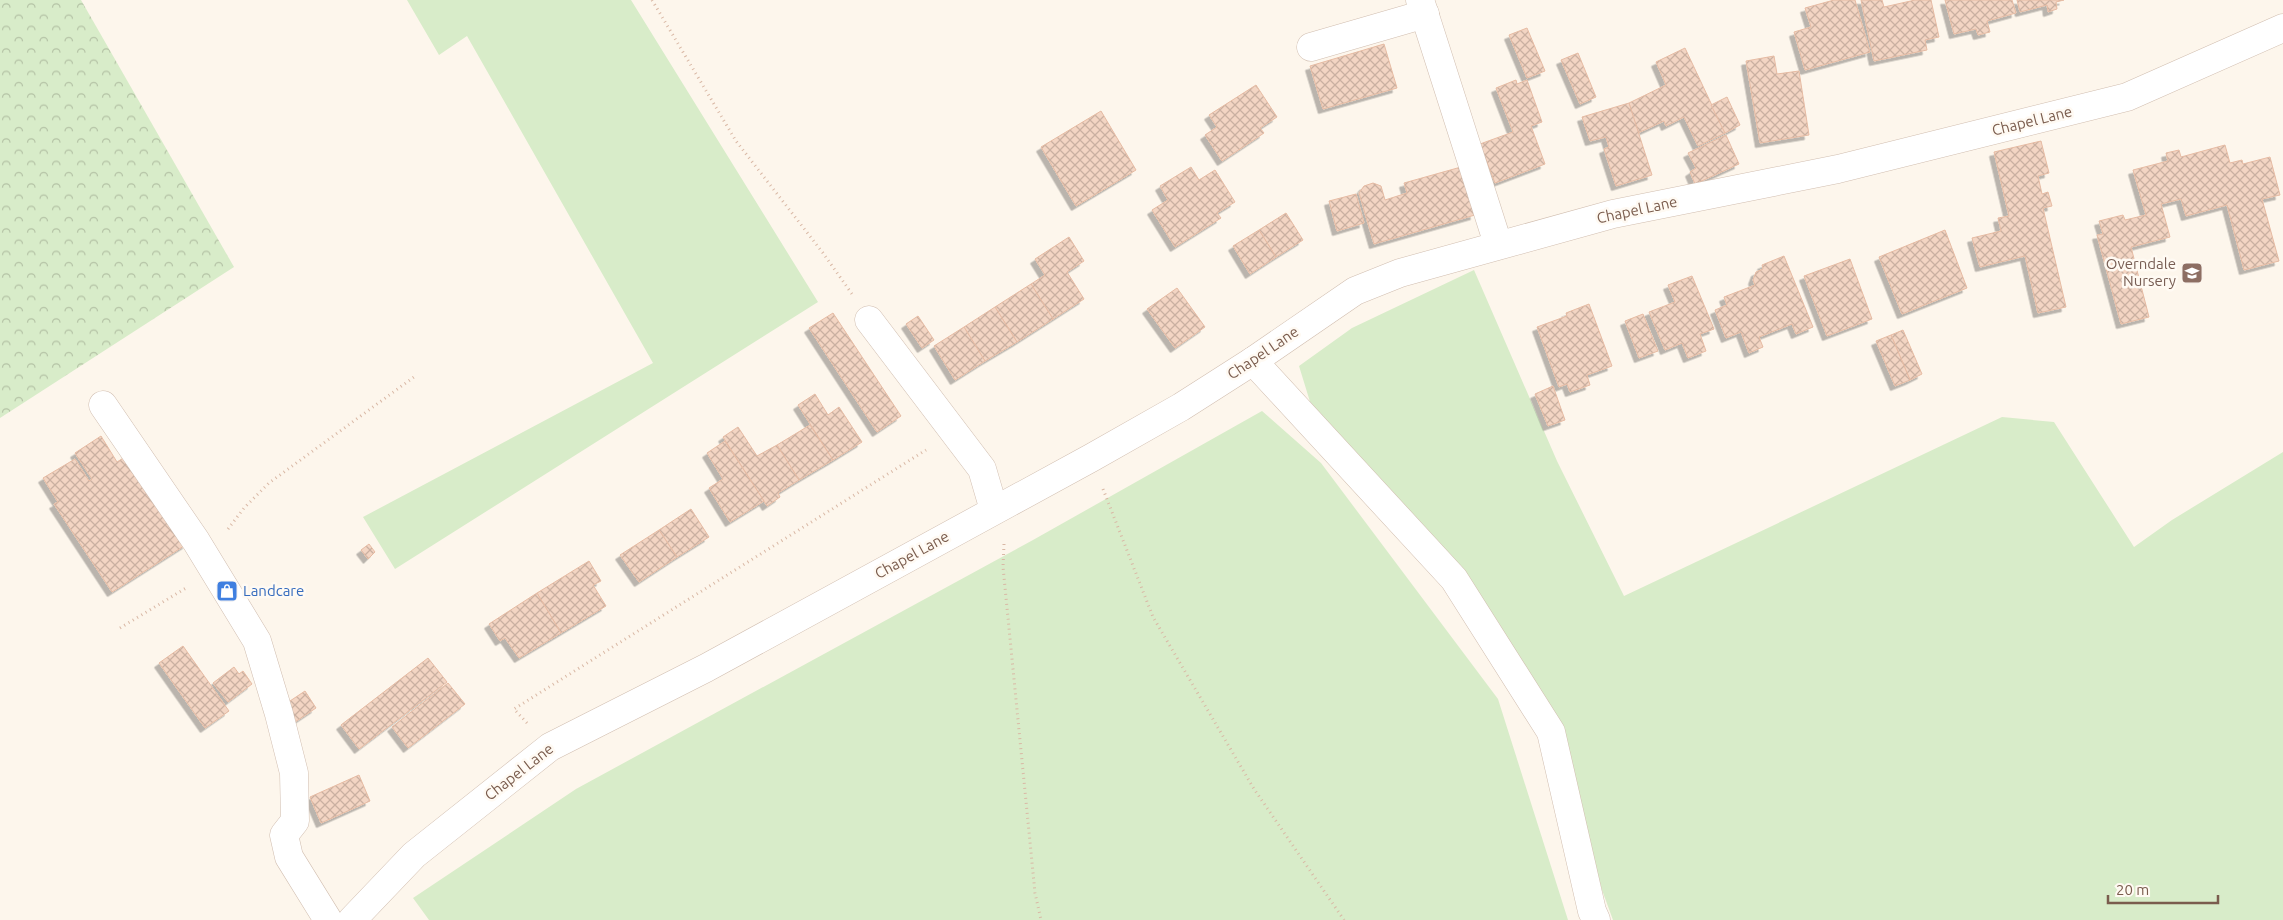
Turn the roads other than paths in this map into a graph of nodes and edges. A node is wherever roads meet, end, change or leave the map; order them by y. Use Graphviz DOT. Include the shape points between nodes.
graph roads {
  1 [pos="1423,7"];
  2 [pos="2283,28"];
  3 [pos="1311,47"];
  4 [pos="1498,244"];
  5 [pos="869,320"];
  6 [pos="1254,361"];
  7 [pos="103,405"];
  8 [pos="999,508"];
  9 [pos="328,920"];
  10 [pos="352,920"];
  11 [pos="1596,920"];
  1 -- 3 [label="street"];
  1 -- 4 [label="street"];
  2 -- 4 [label="street, Chapel Lane" via="2127,97 1838,169 1613,214"];
  4 -- 6 [label="street, Chapel Lane" via="1355,290"];
  5 -- 8 [label="street" via="982,469"];
  6 -- 8 [label="street, Chapel Lane" via="1181,407"];
  6 -- 11 [label="street" via="1454,579 1550,732"];
  7 -- 9 [label="street" via="211,564 257,641 294,773 295,821 284,835 289,857"];
  8 -- 10 [label="street, Chapel Lane" via="706,668 550,747 414,855"];
}
